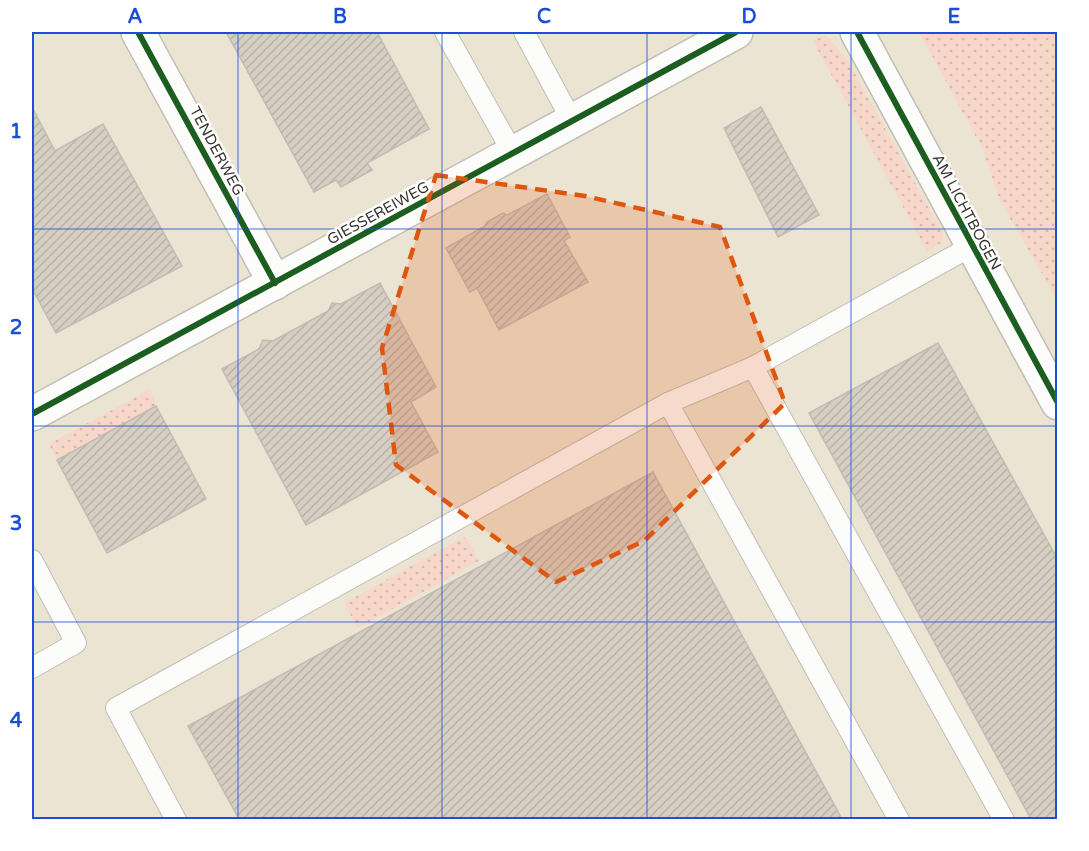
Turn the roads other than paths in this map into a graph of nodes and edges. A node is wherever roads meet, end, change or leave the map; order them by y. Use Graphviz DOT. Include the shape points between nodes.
graph roads {
  1 [pos="138,32"];
  2 [pos="446,32"];
  3 [pos="524,32"];
  4 [pos="736,32"];
  5 [pos="857,32"];
  6 [pos="572,121"];
  7 [pos="513,153"];
  8 [pos="972,246"];
  9 [pos="275,283"];
  10 [pos="753,367"];
  11 [pos="1049,367"];
  12 [pos="668,402"];
  13 [pos="1058,403"];
  14 [pos="32,414"];
  15 [pos="32,560"];
  16 [pos="32,668"];
  17 [pos="176,819"];
  18 [pos="899,819"];
  19 [pos="1004,819"];
  1 -- 9 [label="street, TENDERWEG"];
  2 -- 7 [label="lane"];
  3 -- 6 [label="lane"];
  4 -- 6 [label="street, GIESSEREIWEG"];
  5 -- 8 [label="street, AM LICHTBOGEN"];
  6 -- 7 [label="street, GIESSEREIWEG"];
  7 -- 9 [label="street, GIESSEREIWEG"];
  8 -- 10 [label="lane"];
  8 -- 11 [label="street, AM LICHTBOGEN"];
  9 -- 14 [label="street, GIESSEREIWEG"];
  10 -- 12 [label="lane"];
  10 -- 19 [label="lane"];
  11 -- 13 [label="street, AM LICHTBOGEN"];
  12 -- 17 [label="lane" via="116,708"];
  12 -- 18 [label="lane"];
  15 -- 16 [label="lane" via="76,643"];
}
